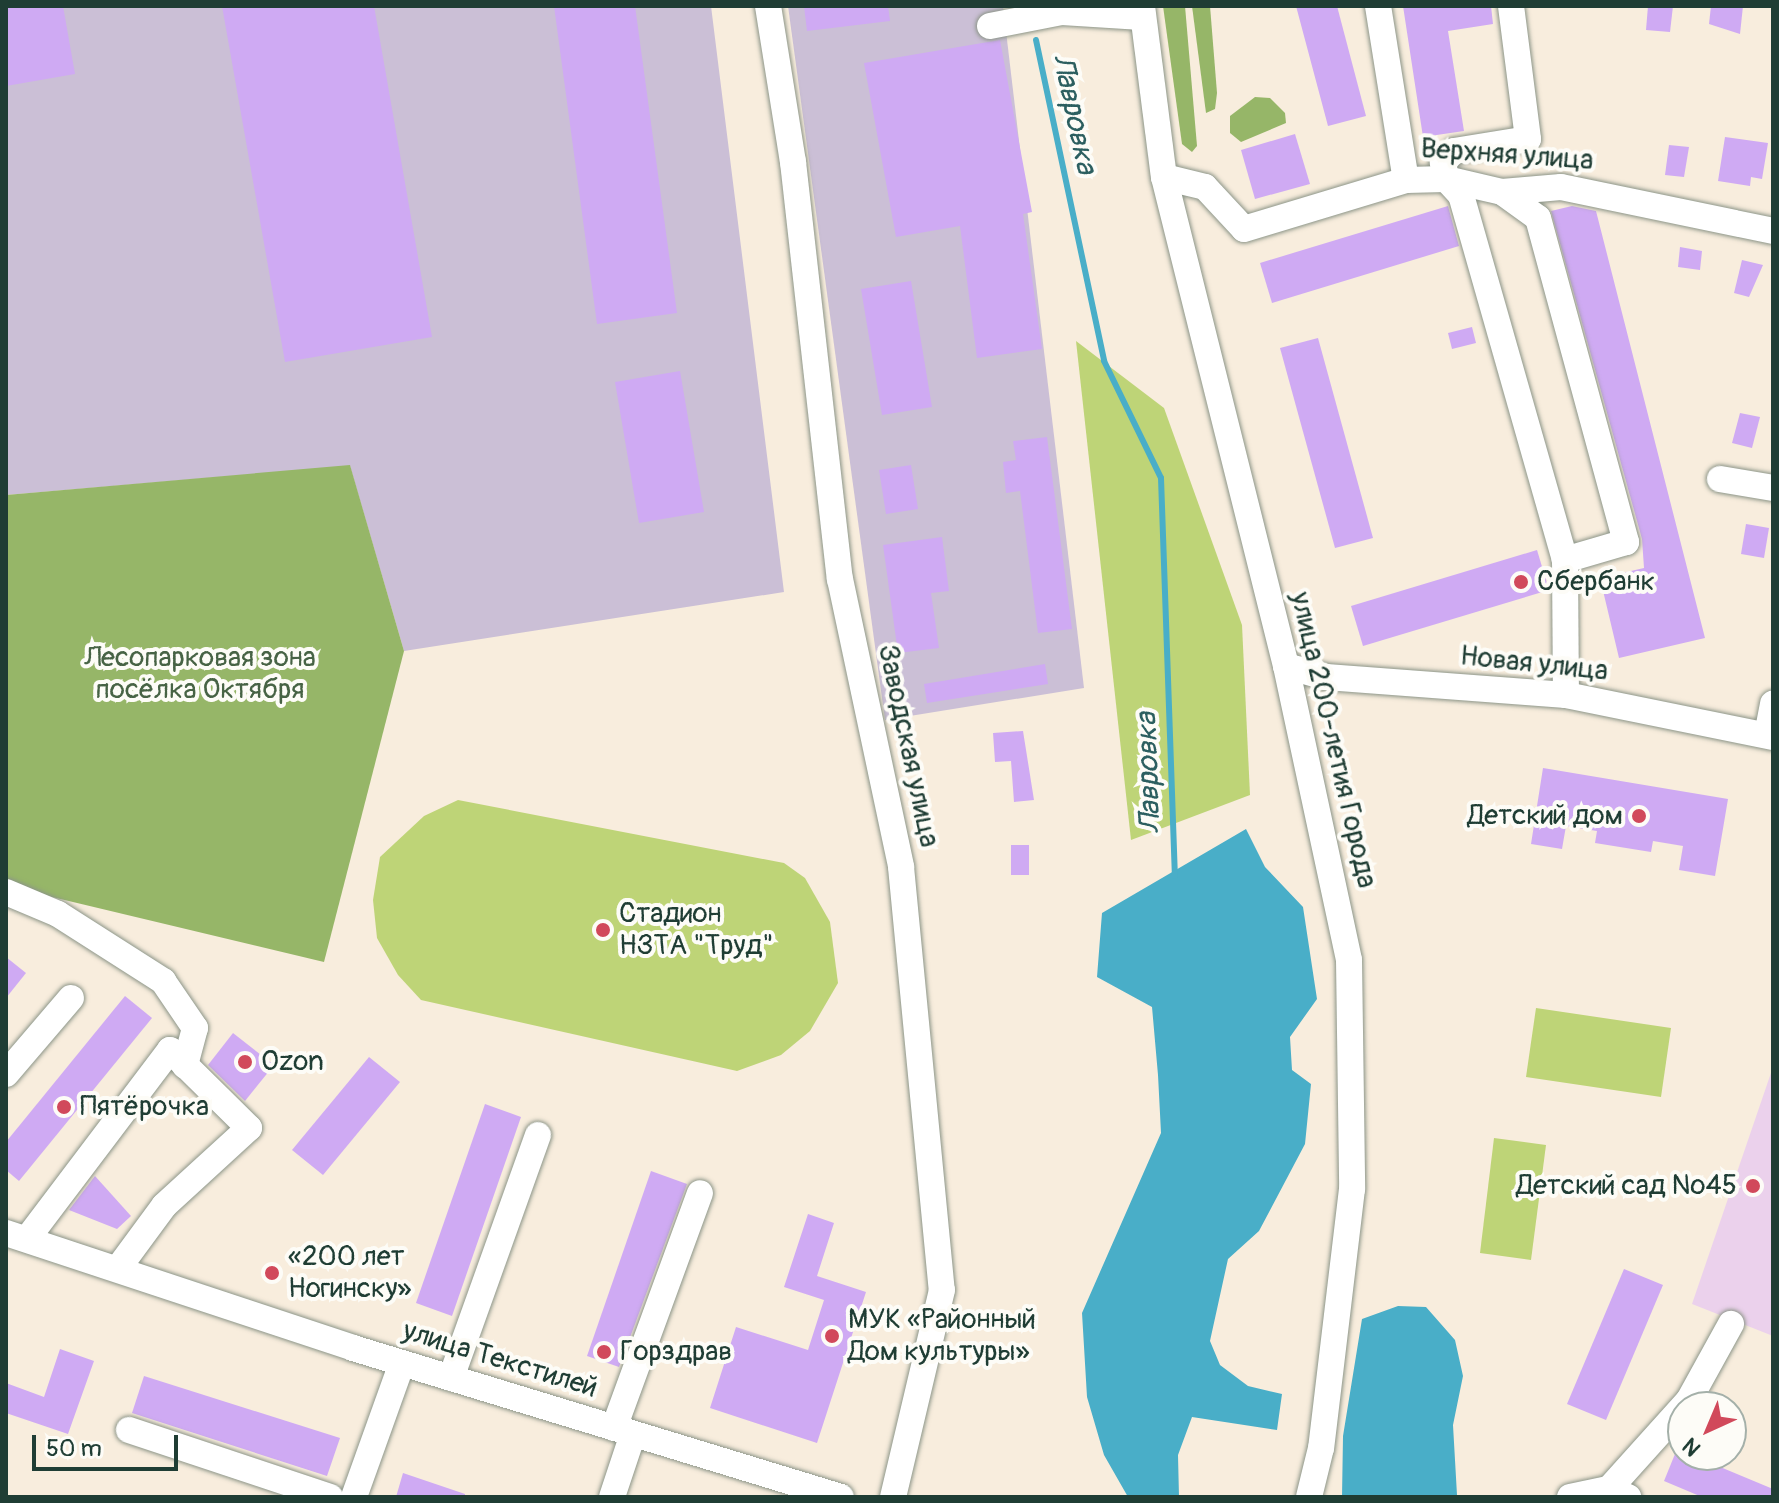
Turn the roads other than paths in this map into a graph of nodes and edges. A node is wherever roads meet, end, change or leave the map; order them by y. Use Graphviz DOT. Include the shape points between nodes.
graph roads {
  1 [pos="768,6"];
  2 [pos="1378,6"];
  3 [pos="1511,6"];
  4 [pos="1142,12"];
  5 [pos="990,26"];
  6 [pos="1164,177"];
  7 [pos="1446,179"];
  8 [pos="1406,180"];
  9 [pos="1502,192"];
  10 [pos="1773,231"];
  11 [pos="1720,479"];
  12 [pos="1773,488"];
  13 [pos="1565,560"];
  14 [pos="1286,666"];
  15 [pos="1566,695"];
  16 [pos="1773,704"];
  17 [pos="1770,736"];
  18 [pos="6,892"];
  19 [pos="71,998"];
  20 [pos="185,1066"];
  21 [pos="6,1074"];
  22 [pos="538,1135"];
  23 [pos="700,1193"];
  24 [pos="16,1236"];
  25 [pos="119,1267"];
  26 [pos="1731,1324"];
  27 [pos="402,1363"];
  28 [pos="451,1378"];
  29 [pos="129,1430"];
  30 [pos="624,1431"];
  31 [pos="1618,1493"];
  32 [pos="330,1497"];
  33 [pos="354,1497"];
  34 [pos="612,1497"];
  35 [pos="841,1497"];
  36 [pos="893,1497"];
  37 [pos="1309,1497"];
  38 [pos="1570,1497"];
  1 -- 36 [label="street, Заводская улица" via="793,162 840,579 901,867 942,1290"];
  2 -- 8 [label="street"];
  3 -- 7 [label="street" via="1528,139 1454,151 1443,162"];
  4 -- 5 [label="street" via="1062,12"];
  4 -- 6 [label="street, улица 200-летия Города"];
  6 -- 8 [label="street, Верхняя улица" via="1205,187 1244,229"];
  6 -- 14 [label="street, улица 200-летия Города"];
  7 -- 8 [label="street, Верхняя улица"];
  7 -- 9 [label="street, Верхняя улица"];
  7 -- 13 [label="street" via="1461,195"];
  9 -- 10 [label="street, Верхняя улица" via="1561,187"];
  9 -- 13 [label="street" via="1538,218 1626,542"];
  11 -- 12 [label="street"];
  13 -- 15 [label="street"];
  14 -- 15 [label="street, Новая улица" via="1326,677"];
  14 -- 37 [label="street, улица 200-летия Города" via="1349,960 1352,1189 1321,1448"];
  15 -- 17 [label="street, Новая улица"];
  16 -- 17 [label="street"];
  18 -- 20 [label="street" via="58,914 163,981 195,1028"];
  19 -- 21 [label="street"];
  20 -- 24 [label="street" via="170,1050"];
  20 -- 25 [label="street" via="249,1128 164,1206"];
  22 -- 28 [label="street"];
  23 -- 30 [label="street"];
  24 -- 25 [label="street, улица Текстилей"];
  25 -- 27 [label="street, улица Текстилей"];
  26 -- 31 [label="street" via="1689,1400"];
  27 -- 28 [label="street, улица Текстилей"];
  27 -- 33 [label="street"];
  28 -- 30 [label="street, улица Текстилей"];
  29 -- 32 [label="street"];
  30 -- 34 [label="street"];
  30 -- 35 [label="street, улица Текстилей"];
  31 -- 38 [label="street"];
}
